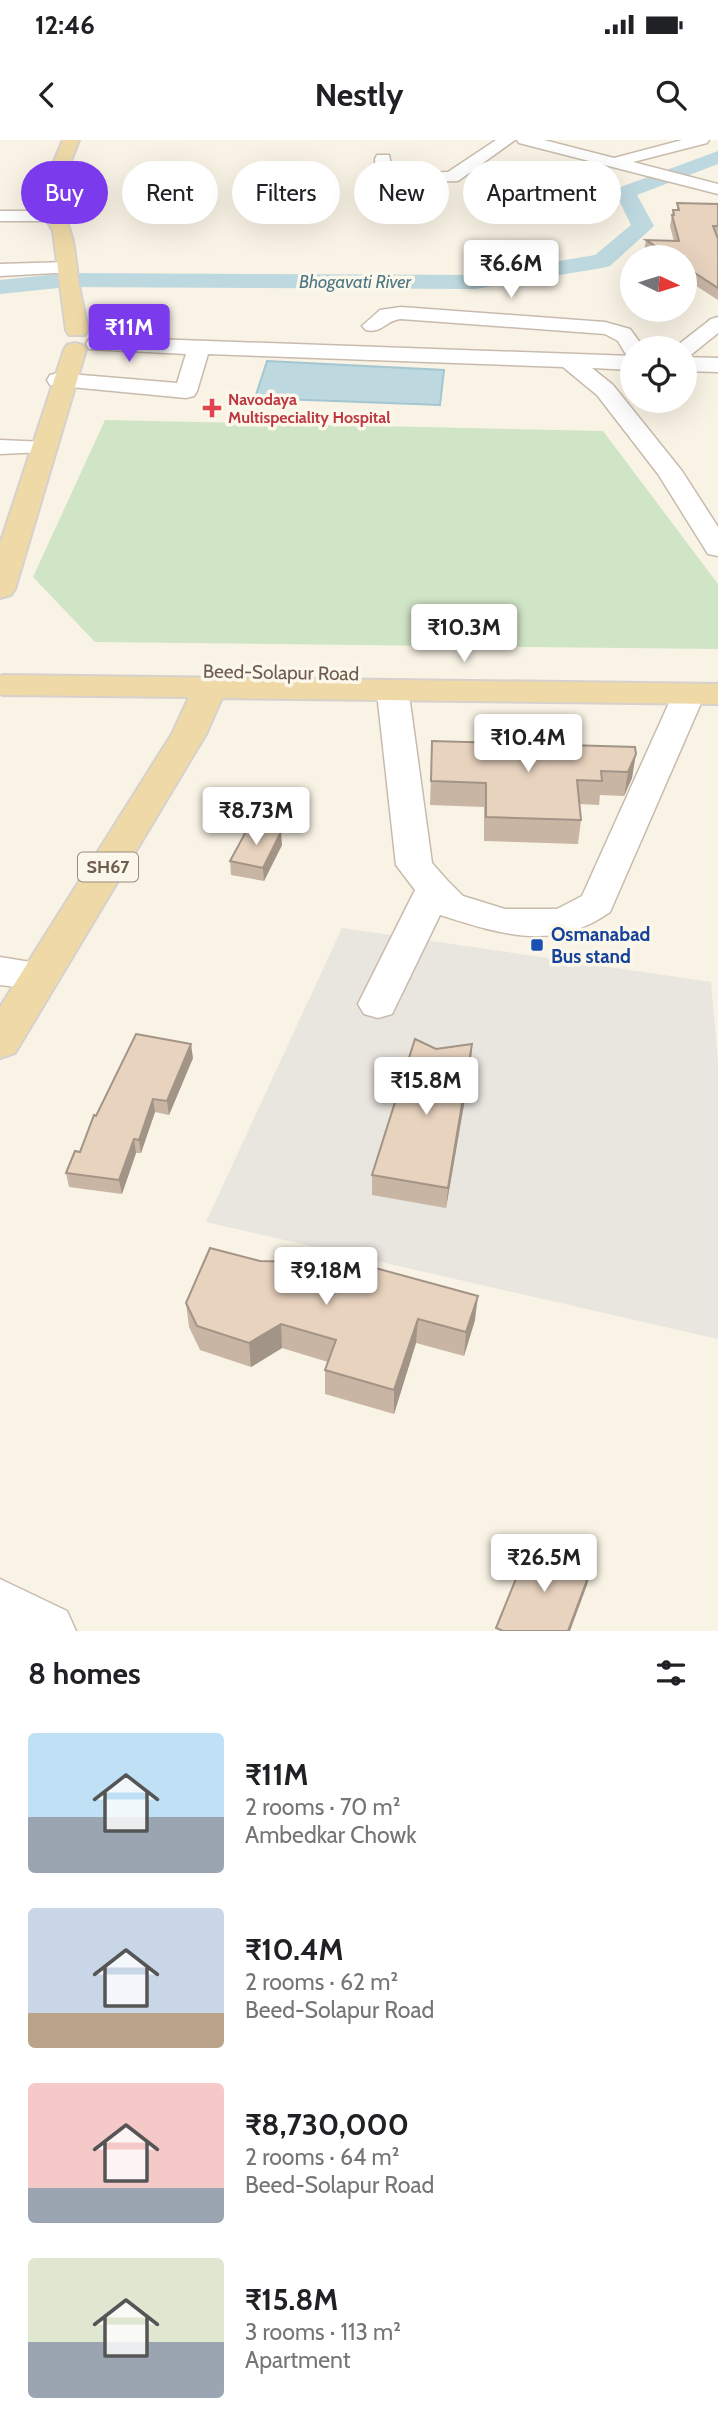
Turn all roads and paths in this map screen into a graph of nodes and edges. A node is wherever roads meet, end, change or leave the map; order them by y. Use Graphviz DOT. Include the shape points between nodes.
graph roads {
  1 [pos="71,140"];
  2 [pos="507,140"];
  3 [pos="525,140"];
  4 [pos="701,140"];
  5 [pos="63,161"];
  6 [pos="607,161"];
  7 [pos="621,161"];
  8 [pos="621,165"];
  9 [pos="449,177"];
  10 [pos="718,189"];
  11 [pos="0,216"];
  12 [pos="21,216"];
  13 [pos="62,224"];
  14 [pos="67,268"];
  15 [pos="0,270"];
  16 [pos="718,323"];
  17 [pos="373,326"];
  18 [pos="626,336"];
  19 [pos="697,339"];
  20 [pos="74,342"];
  21 [pos="199,347"];
  22 [pos="569,361"];
  23 [pos="620,361"];
  24 [pos="620,361"];
  25 [pos="697,364"];
  26 [pos="718,365"];
  27 [pos="61,380"];
  28 [pos="0,447"];
  29 [pos="37,447"];
  30 [pos="3,542"];
  31 [pos="717,546"];
  32 [pos="0,589"];
  33 [pos="4,674"];
  34 [pos="210,688"];
  35 [pos="709,689"];
  36 [pos="390,690"];
  37 [pos="434,890"];
  38 [pos="0,971"];
  39 [pos="41,976"];
  40 [pos="378,1004"];
  41 [pos="6,1024"];
  42 [pos="0,1607"];
  43 [pos="47,1631"];
  1 -- 5 [label="main road"];
  2 -- 9 [label="street"];
  3 -- 6 [label="street"];
  4 -- 7 [label="street"];
  8 -- 10 [label="street"];
  11 -- 12 [label="street"];
  13 -- 14 [label="main road"];
  14 -- 15 [label="street"];
  14 -- 20 [label="main road"];
  16 -- 19 [label="street"];
  17 -- 18 [label="street" via="387,314 401,313 605,328"];
  20 -- 21 [label="street"];
  20 -- 23 [label="street"];
  20 -- 27 [label="main road"];
  21 -- 22 [label="street"];
  21 -- 27 [label="street" via="186,391"];
  22 -- 24 [label="street"];
  22 -- 31 [label="street" via="605,390 668,471"];
  25 -- 26 [label="street"];
  27 -- 29 [label="main road"];
  27 -- 32 [label="main road"];
  28 -- 29 [label="street"];
  29 -- 30 [label="main road"];
  33 -- 34 [label="main road, Beed-Solapur Road"];
  33 -- 35 [label="main road, Beed-Solapur Road"];
  34 -- 36 [label="main road, Beed-Solapur Road"];
  34 -- 39 [label="main road, SH67" via="189,734"];
  35 -- 36 [label="main road, Beed-Solapur Road"];
  35 -- 37 [label="street" via="597,903 560,922 504,922 450,905"];
  36 -- 37 [label="street" via="414,865"];
  37 -- 40 [label="street"];
  38 -- 39 [label="street"];
  39 -- 41 [label="main road, SH67"];
  42 -- 43 [label="street"];
}
